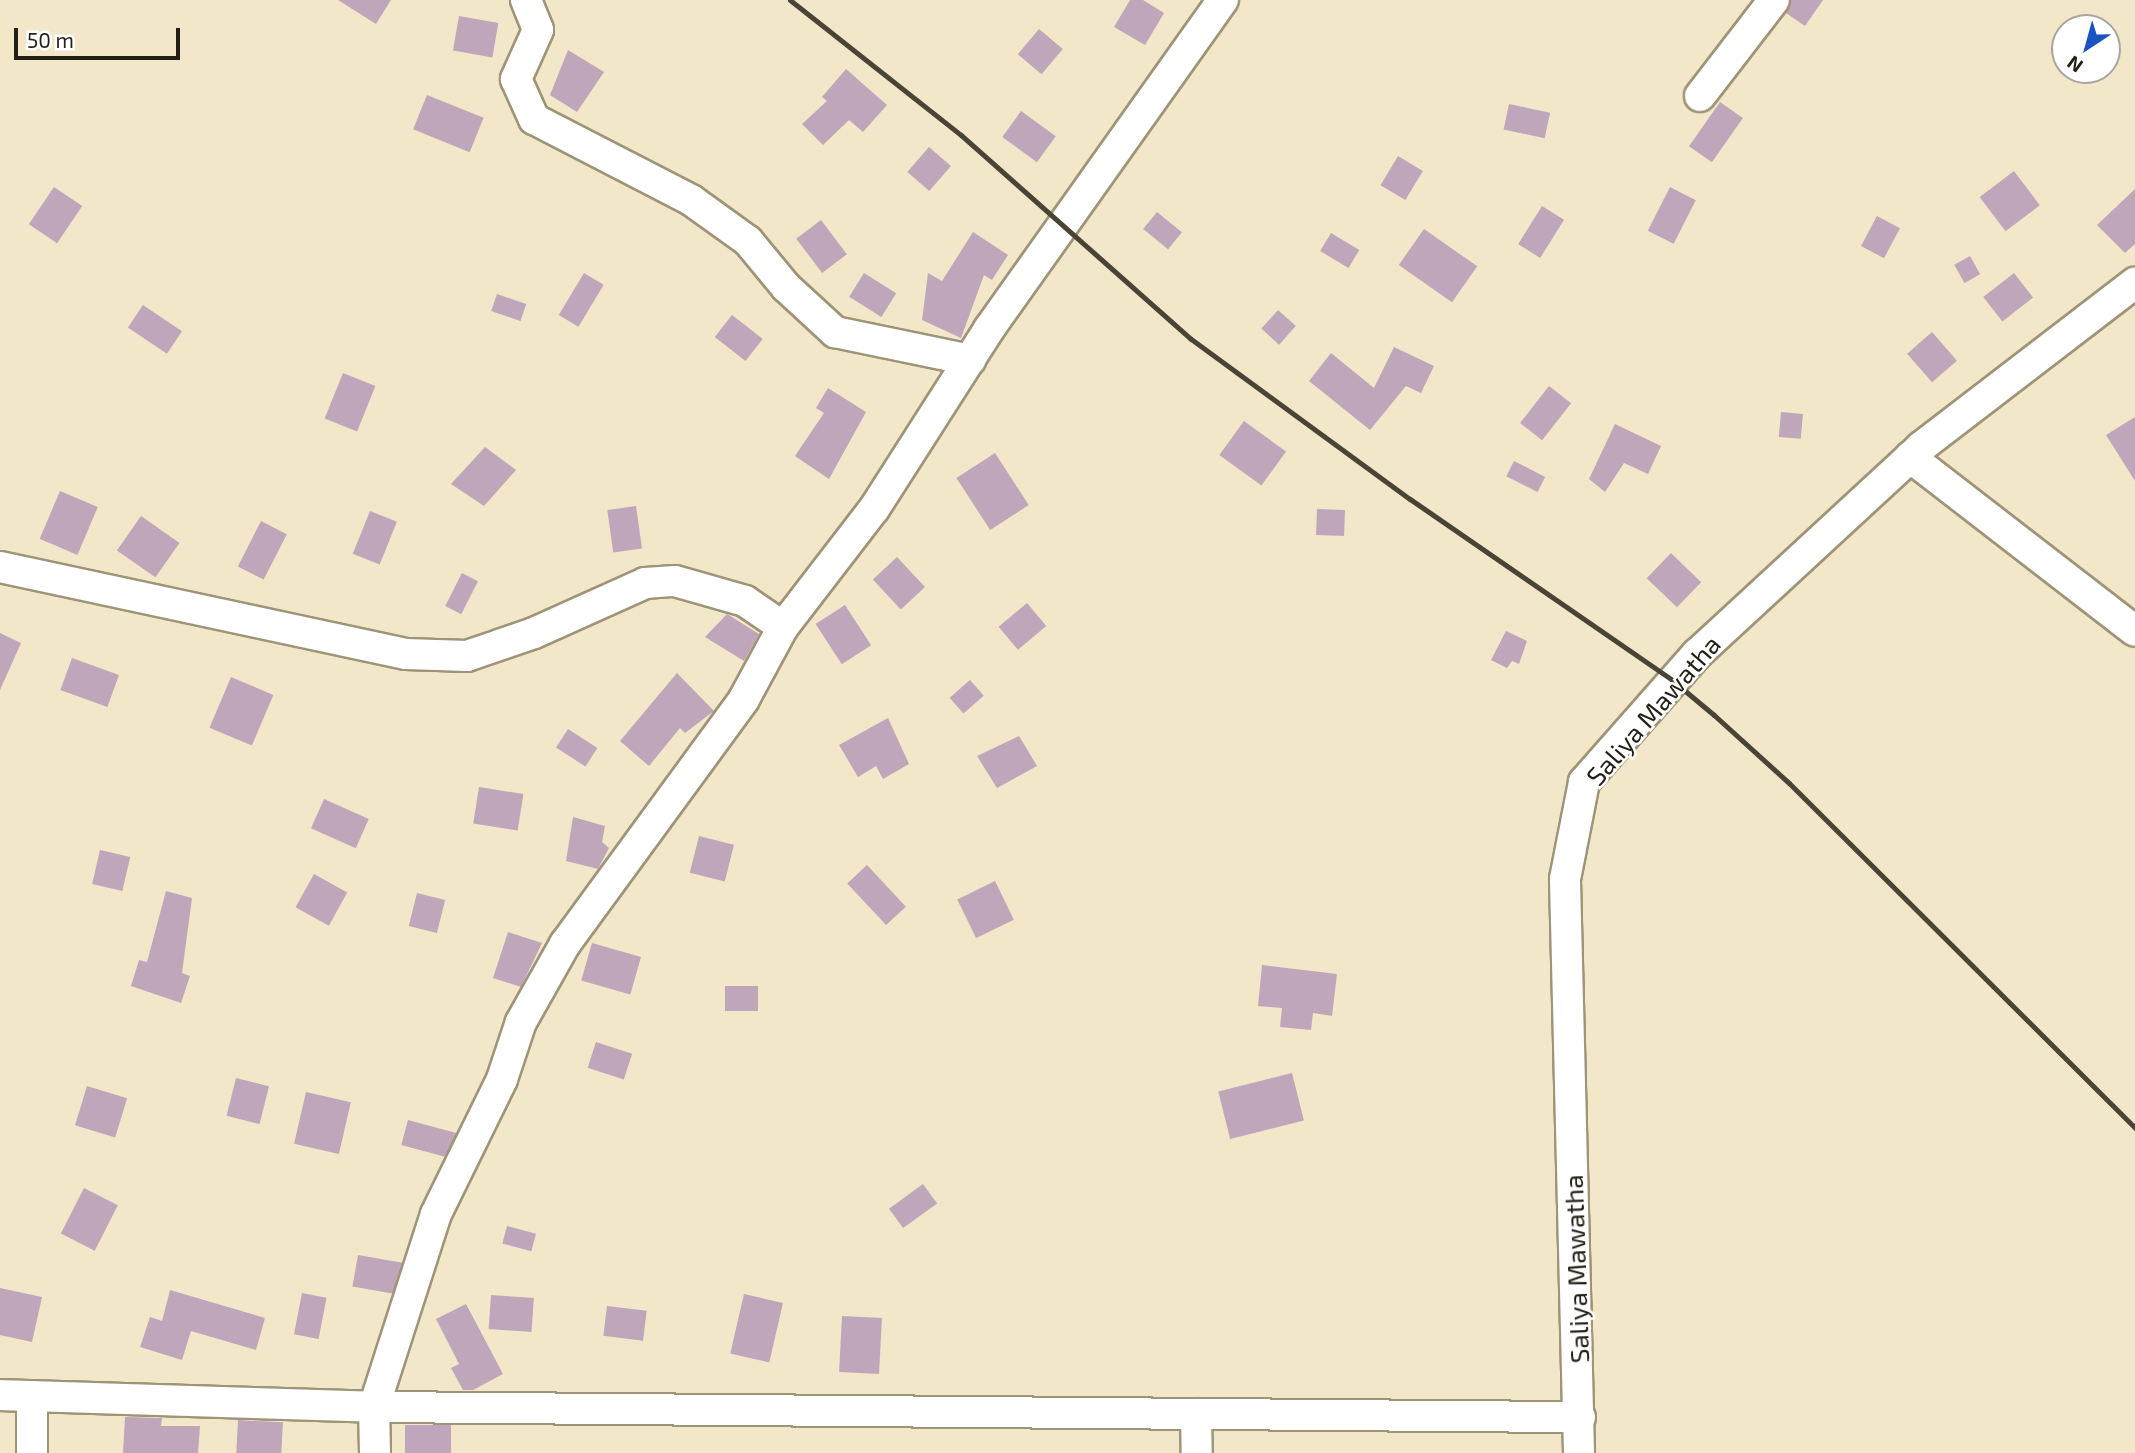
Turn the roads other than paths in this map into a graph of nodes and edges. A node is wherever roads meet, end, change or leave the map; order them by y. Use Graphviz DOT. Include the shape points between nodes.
graph roads {
  1 [pos="526,0"];
  2 [pos="1774,0"];
  3 [pos="1212,4"];
  4 [pos="1700,96"];
  5 [pos="2135,283"];
  6 [pos="970,359"];
  7 [pos="1910,457"];
  8 [pos="0,567"];
  9 [pos="783,627"];
  10 [pos="2135,631"];
  11 [pos="0,1395"];
  12 [pos="32,1396"];
  13 [pos="373,1407"];
  14 [pos="1196,1415"];
  15 [pos="1580,1417"];
  16 [pos="32,1453"];
  17 [pos="375,1453"];
  18 [pos="1197,1453"];
  19 [pos="1579,1453"];
  1 -- 6 [label="street" via="538,30 516,79 534,119 691,200 748,241 786,287 835,332"];
  2 -- 4 [label="street"];
  3 -- 6 [label="street"];
  5 -- 7 [label="street, Saliya Mawatha"];
  6 -- 9 [label="street" via="874,509"];
  7 -- 10 [label="street"];
  7 -- 15 [label="street, Saliya Mawatha" via="1697,654 1584,782 1565,879"];
  8 -- 9 [label="street" via="406,654 467,656 534,633 645,583 675,581 745,601"];
  9 -- 13 [label="street" via="744,699 565,944 521,1022 502,1079 436,1214"];
  11 -- 12 [label="street"];
  12 -- 13 [label="street"];
  12 -- 16 [label="street"];
  13 -- 14 [label="street"];
  13 -- 17 [label="street"];
  14 -- 15 [label="street"];
  14 -- 18 [label="street"];
  15 -- 19 [label="street, Saliya Mawatha"];
}
